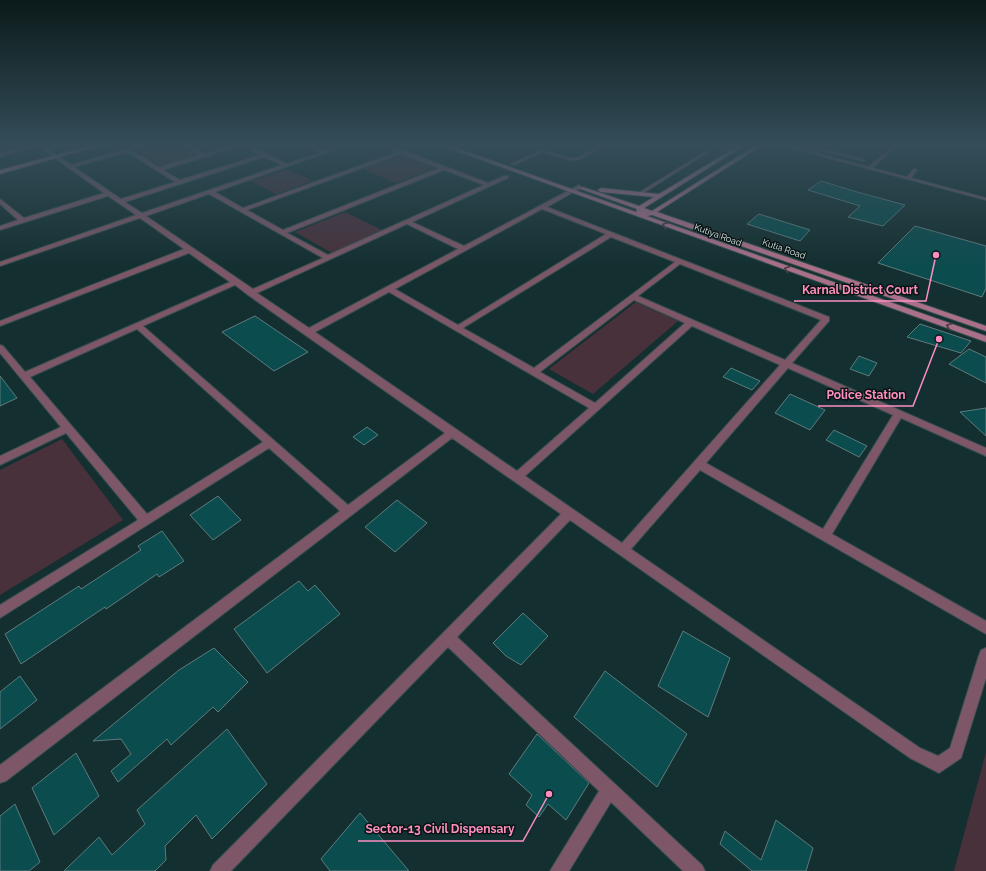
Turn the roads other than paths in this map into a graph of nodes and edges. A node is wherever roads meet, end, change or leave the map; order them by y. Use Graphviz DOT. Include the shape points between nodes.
graph roads {
  1 [pos="97,187"];
  2 [pos="165,187"];
  3 [pos="226,187"];
  4 [pos="306,187"];
  5 [pos="396,187"];
  6 [pos="485,187"];
  7 [pos="559,187"];
  8 [pos="578,187"];
  9 [pos="651,187"];
  10 [pos="675,187"];
  11 [pos="694,187"];
  12 [pos="940,187"];
  13 [pos="582,188"];
  14 [pos="571,191"];
  15 [pos="210,192"];
  16 [pos="108,194"];
  17 [pos="639,194"];
  18 [pos="660,196"];
  19 [pos="986,199"];
  20 [pos="0,201"];
  21 [pos="119,202"];
  22 [pos="542,207"];
  23 [pos="242,210"];
  24 [pos="639,212"];
  25 [pos="652,213"];
  26 [pos="141,216"];
  27 [pos="23,221"];
  28 [pos="407,222"];
  29 [pos="0,228"];
  30 [pos="283,232"];
  31 [pos="611,234"];
  32 [pos="464,249"];
  33 [pos="189,250"];
  34 [pos="328,258"];
  35 [pos="680,261"];
  36 [pos="0,264"];
  37 [pos="236,282"];
  38 [pos="389,289"];
  39 [pos="251,293"];
  40 [pos="634,297"];
  41 [pos="691,322"];
  42 [pos="0,324"];
  43 [pos="138,326"];
  44 [pos="458,328"];
  45 [pos="986,329"];
  46 [pos="309,332"];
  47 [pos="986,339"];
  48 [pos="0,348"];
  49 [pos="787,364"];
  50 [pos="534,372"];
  51 [pos="24,376"];
  52 [pos="595,407"];
  53 [pos="899,413"];
  54 [pos="67,428"];
  55 [pos="453,432"];
  56 [pos="270,442"];
  57 [pos="986,452"];
  58 [pos="0,461"];
  59 [pos="699,464"];
  60 [pos="518,477"];
  61 [pos="348,512"];
  62 [pos="570,513"];
  63 [pos="146,521"];
  64 [pos="825,536"];
  65 [pos="623,550"];
  66 [pos="0,612"];
  67 [pos="986,628"];
  68 [pos="448,638"];
  69 [pos="986,655"];
  70 [pos="0,775"];
  71 [pos="609,790"];
  72 [pos="219,871"];
  73 [pos="559,871"];
  74 [pos="696,871"];
  1 -- 16 [label="street"];
  2 -- 21 [label="street"];
  3 -- 15 [label="street"];
  4 -- 23 [label="street"];
  5 -- 30 [label="street"];
  6 -- 28 [label="street"];
  7 -- 14 [label="street, Kutiya Road"];
  8 -- 13 [label="street, Kutia Road"];
  9 -- 17 [label="lane"];
  10 -- 18 [label="street"];
  11 -- 25 [label="street"];
  12 -- 19 [label="lane"];
  13 -- 14 [label="street"];
  13 -- 17 [label="street"];
  13 -- 24 [label="street, Kutia Road"];
  14 -- 22 [label="street"];
  14 -- 24 [label="street, Kutiya Road"];
  15 -- 23 [label="street"];
  15 -- 26 [label="street"];
  16 -- 21 [label="street"];
  16 -- 27 [label="street"];
  17 -- 18 [label="street"];
  18 -- 24 [label="street"];
  20 -- 27 [label="street"];
  21 -- 26 [label="street"];
  22 -- 31 [label="street"];
  22 -- 32 [label="street"];
  23 -- 30 [label="street"];
  24 -- 25 [label="street, Kutia Road"];
  47 -- 24 [label="street, Kutiya Road, one-way"];
  25 -- 45 [label="street, Kutia Road"];
  26 -- 33 [label="street"];
  26 -- 36 [label="street"];
  27 -- 29 [label="street"];
  28 -- 32 [label="street"];
  28 -- 34 [label="street"];
  30 -- 34 [label="street"];
  31 -- 35 [label="street"];
  31 -- 44 [label="street"];
  32 -- 38 [label="street"];
  33 -- 37 [label="street"];
  33 -- 42 [label="street"];
  34 -- 39 [label="street"];
  35 -- 40 [label="street"];
  35 -- 49 [label="street" via="826,319"];
  37 -- 39 [label="street"];
  37 -- 43 [label="street"];
  38 -- 44 [label="street"];
  38 -- 46 [label="street"];
  39 -- 46 [label="street"];
  40 -- 41 [label="street"];
  40 -- 50 [label="street"];
  41 -- 49 [label="street"];
  41 -- 52 [label="street"];
  43 -- 51 [label="street"];
  43 -- 56 [label="street"];
  44 -- 50 [label="street"];
  46 -- 55 [label="street"];
  48 -- 51 [label="street"];
  49 -- 53 [label="street"];
  49 -- 59 [label="street"];
  50 -- 52 [label="street"];
  51 -- 54 [label="street"];
  52 -- 60 [label="street"];
  53 -- 57 [label="street"];
  53 -- 64 [label="street"];
  54 -- 58 [label="street"];
  54 -- 63 [label="street"];
  55 -- 60 [label="street"];
  55 -- 61 [label="street"];
  56 -- 61 [label="street"];
  56 -- 63 [label="street"];
  59 -- 64 [label="street"];
  59 -- 65 [label="street"];
  60 -- 62 [label="street"];
  61 -- 70 [label="street"];
  62 -- 65 [label="street"];
  62 -- 68 [label="street"];
  63 -- 66 [label="street"];
  64 -- 67 [label="street"];
  65 -- 69 [label="street" via="915,753 939,765 956,753"];
  68 -- 71 [label="street"];
  68 -- 72 [label="street"];
  71 -- 73 [label="street"];
  71 -- 74 [label="street"];
}
